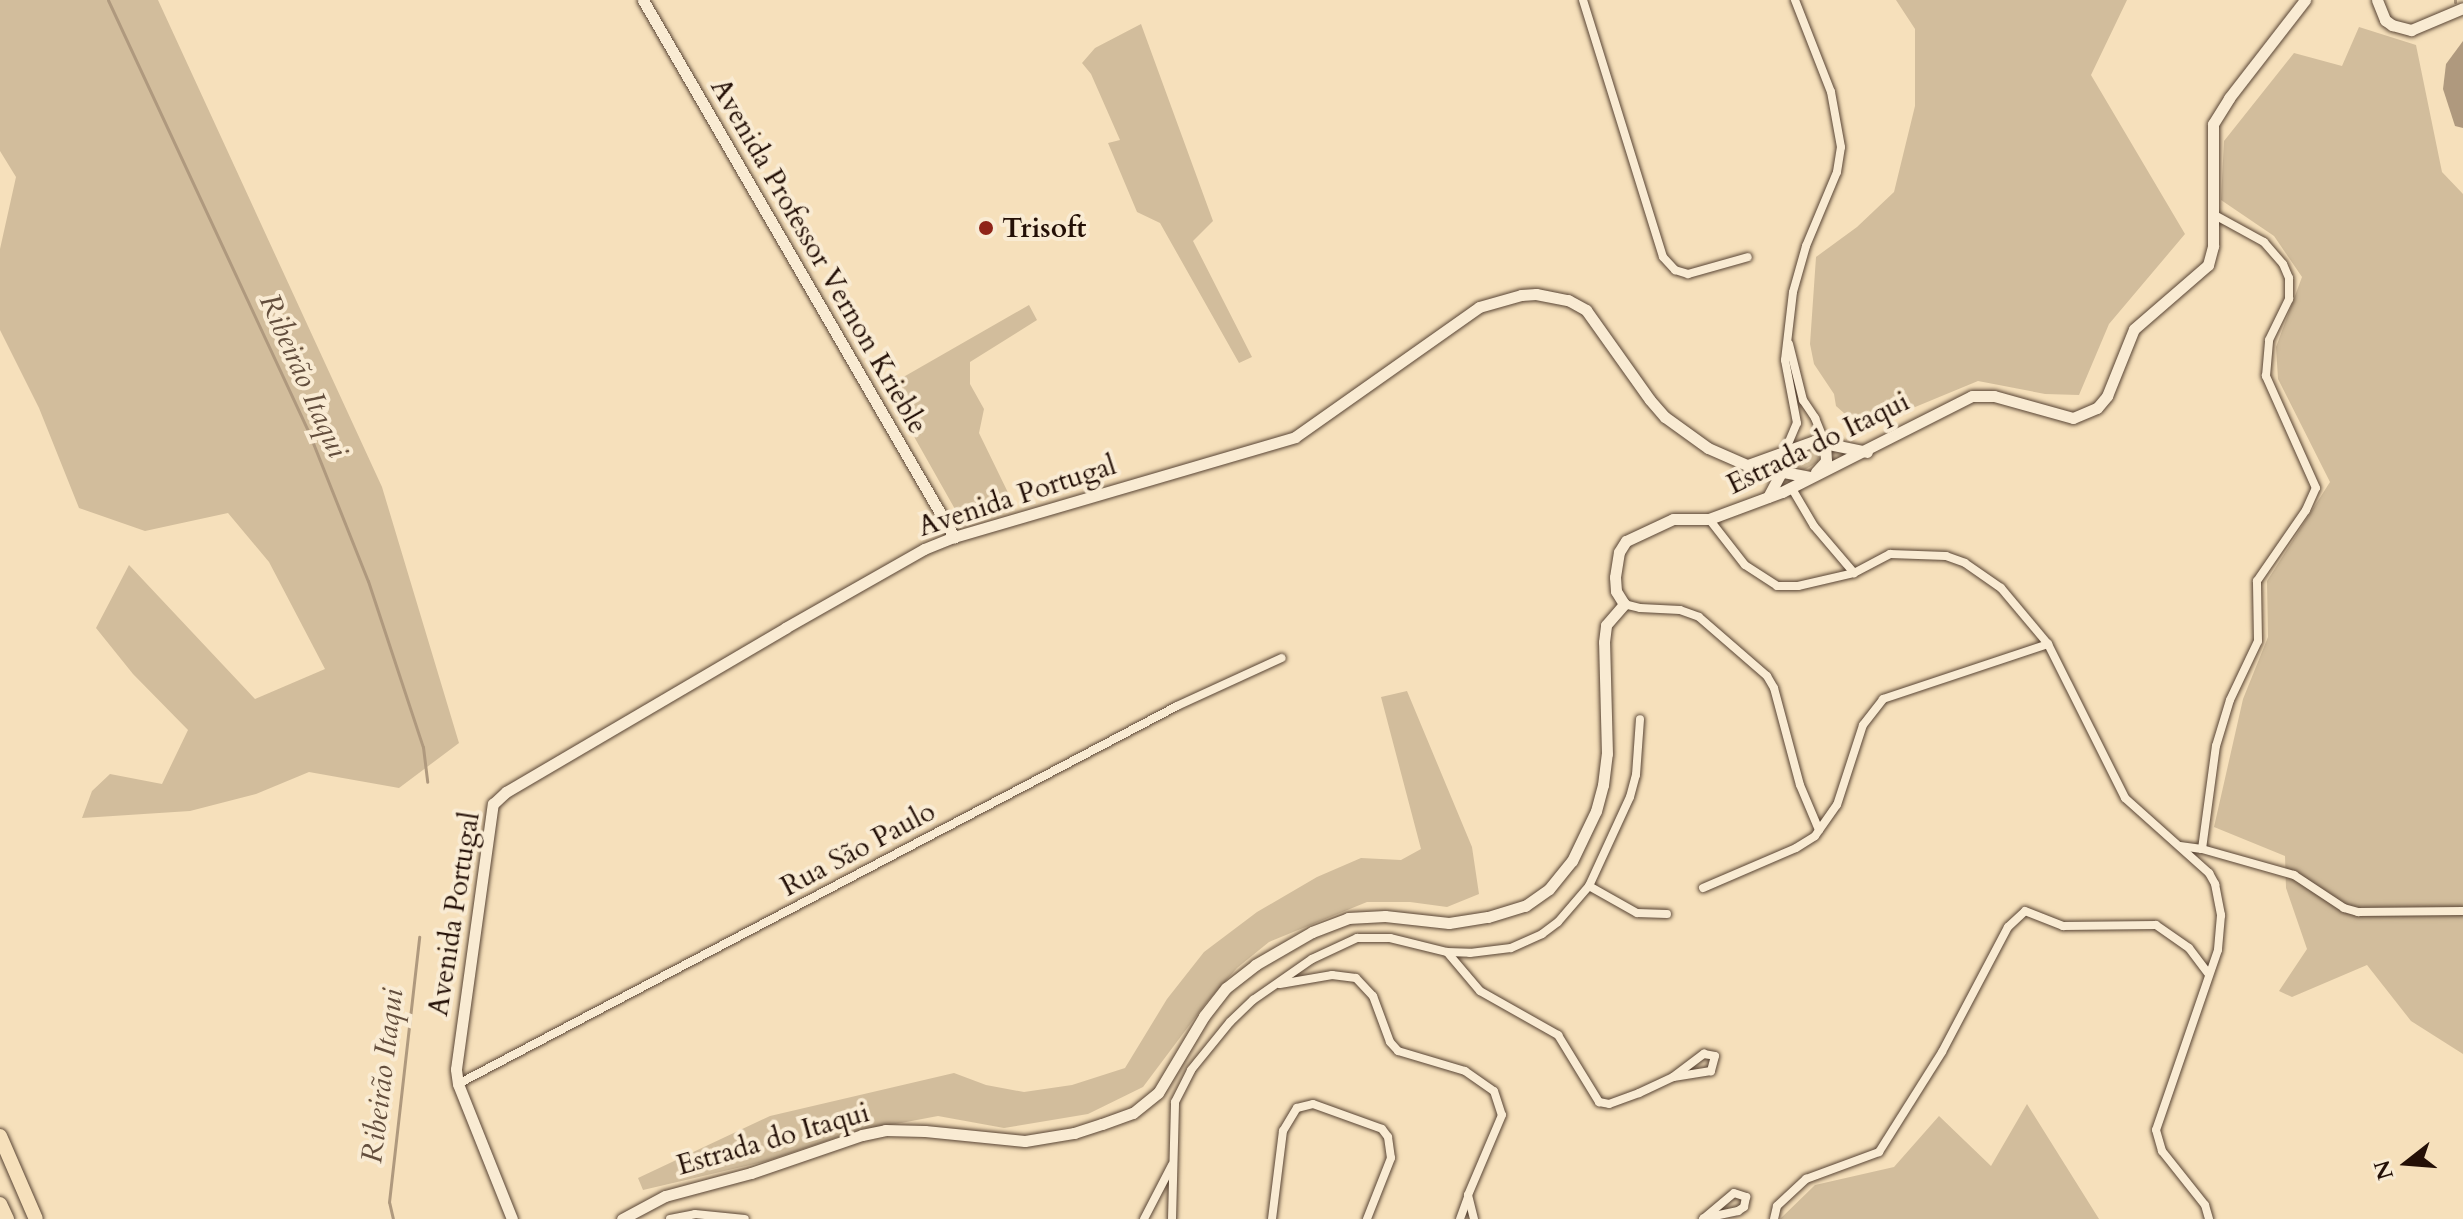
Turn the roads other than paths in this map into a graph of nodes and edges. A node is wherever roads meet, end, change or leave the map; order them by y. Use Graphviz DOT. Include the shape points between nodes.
graph roads {
  1 [pos="643,0"];
  2 [pos="1583,0"];
  3 [pos="1795,0"];
  4 [pos="2305,0"];
  5 [pos="2377,0"];
  6 [pos="2463,8"];
  7 [pos="2213,214"];
  8 [pos="1748,257"];
  9 [pos="1786,331"];
  10 [pos="1825,443"];
  11 [pos="1785,451"];
  12 [pos="1867,452"];
  13 [pos="1747,465"];
  14 [pos="1781,473"];
  15 [pos="1810,477"];
  16 [pos="1791,487"];
  17 [pos="1767,498"];
  18 [pos="1709,519"];
  19 [pos="954,537"];
  20 [pos="1854,573"];
  21 [pos="1624,604"];
  22 [pos="2048,644"];
  23 [pos="1282,658"];
  24 [pos="1640,719"];
  25 [pos="1819,830"];
  26 [pos="2180,846"];
  27 [pos="2202,849"];
  28 [pos="1589,886"];
  29 [pos="1703,888"];
  30 [pos="2463,911"];
  31 [pos="1667,914"];
  32 [pos="1447,952"];
  33 [pos="2208,973"];
  34 [pos="1276,984"];
  35 [pos="1673,1077"];
  36 [pos="458,1084"];
  37 [pos="0,1136"];
  38 [pos="1172,1164"];
  39 [pos="1468,1195"];
  40 [pos="0,1204"];
  41 [pos="7,1219"];
  42 [pos="36,1219"];
  43 [pos="512,1219"];
  44 [pos="622,1219"];
  45 [pos="670,1219"];
  46 [pos="745,1219"];
  47 [pos="1144,1219"];
  48 [pos="1172,1219"];
  49 [pos="1272,1219"];
  50 [pos="1367,1219"];
  51 [pos="1460,1219"];
  52 [pos="1474,1219"];
  53 [pos="1704,1219"];
  54 [pos="1774,1219"];
  55 [pos="2209,1219"];
  1 -- 19 [label="street, Avenida Professor Vernon Krieble"];
  2 -- 8 [label="street" via="1663,257 1675,270 1688,274"];
  3 -- 9 [label="street" via="1831,92 1841,147 1837,172 1806,246"];
  4 -- 7 [label="street, Estrada do Itaqui" via="2213,124"];
  5 -- 6 [label="street" via="2385,20 2411,30"];
  7 -- 12 [label="street, Estrada do Itaqui" via="2208,265 2134,329 2107,396 2089,414 2073,418 1994,396 1972,396"];
  7 -- 27 [label="street" via="2264,242 2289,278 2289,299 2269,340 2266,376 2316,488 2257,581 2258,641 2230,700 2216,746"];
  9 -- 10 [label="street" via="1803,400"];
  9 -- 11 [label="street" via="1785,360 1797,423"];
  10 -- 11 [label="street" via="1814,441"];
  10 -- 12 [label="street"];
  10 -- 15 [label="street" via="1826,461"];
  11 -- 13 [label="street"];
  11 -- 14 [label="street"];
  12 -- 15 [label="street, Estrada do Itaqui"];
  13 -- 14 [label="street, Avenida Portugal"];
  13 -- 19 [label="street, Avenida Portugal" via="1708,448 1665,417 1586,310 1568,300 1536,294 1479,307 1295,437"];
  14 -- 15 [label="street, Avenida Portugal"];
  14 -- 17 [label="street"];
  15 -- 16 [label="street, Estrada do Itaqui"];
  16 -- 17 [label="street, Estrada do Itaqui"];
  16 -- 20 [label="street" via="1814,526"];
  17 -- 18 [label="street, Estrada do Itaqui"];
  18 -- 20 [label="street" via="1745,565 1777,586"];
  18 -- 21 [label="street, Estrada do Itaqui" via="1673,519 1626,541 1615,577"];
  19 -- 36 [label="street, Avenida Portugal" via="785,628 498,798 456,1054"];
  20 -- 22 [label="street" via="1890,554 1946,556 2001,588"];
  21 -- 25 [label="street" via="1699,617 1767,676"];
  21 -- 44 [label="street, Estrada do Itaqui" via="1606,625 1607,754 1596,811 1572,861 1549,889 1525,906 1449,923 1385,916 1322,926 1226,988 1158,1093 1133,1113 1102,1124 1025,1141 925,1131 873,1132 665,1196"];
  22 -- 25 [label="street" via="1883,699 1863,725 1840,796"];
  22 -- 26 [label="street" via="2125,798"];
  23 -- 36 [label="street, Rua São Paulo" via="1177,706"];
  24 -- 28 [label="street" via="1630,797"];
  25 -- 29 [label="street" via="1806,844"];
  26 -- 27 [label="street"];
  26 -- 33 [label="street" via="2209,873 2221,915 2218,950"];
  27 -- 30 [label="street" via="2294,875 2358,912"];
  28 -- 31 [label="street" via="1637,913"];
  28 -- 32 [label="street" via="1558,922 1527,943 1492,951"];
  32 -- 34 [label="street" via="1390,938 1357,938"];
  32 -- 35 [label="street" via="1480,991 1558,1035 1599,1102 1609,1104"];
  33 -- 54 [label="street" via="2189,948 2156,925 2063,926 2025,911 2008,927 1942,1052 1879,1152 1806,1179 1777,1206"];
  33 -- 55 [label="street" via="2156,1130 2162,1151 2205,1205"];
  34 -- 38 [label="street" via="1230,1022 1179,1090"];
  34 -- 39 [label="street" via="1332,975 1356,978 1373,996 1398,1051 1446,1063 1487,1083 1502,1115"];
  35 -- 35 [label="street" via="1711,1071 1715,1056 1704,1054"];
  36 -- 43 [label="street, Avenida Portugal"];
  37 -- 42 [label="highway"];
  38 -- 47 [label="street"];
  38 -- 48 [label="street"];
  39 -- 51 [label="street"];
  39 -- 52 [label="street"];
  40 -- 41 [label="highway"];
  45 -- 46 [label="street" via="711,1214"];
  49 -- 50 [label="street" via="1283,1131 1297,1108 1313,1104 1382,1129 1388,1137 1391,1158"];
  53 -- 53 [label="street" via="1738,1211 1746,1197 1734,1193"];
}
